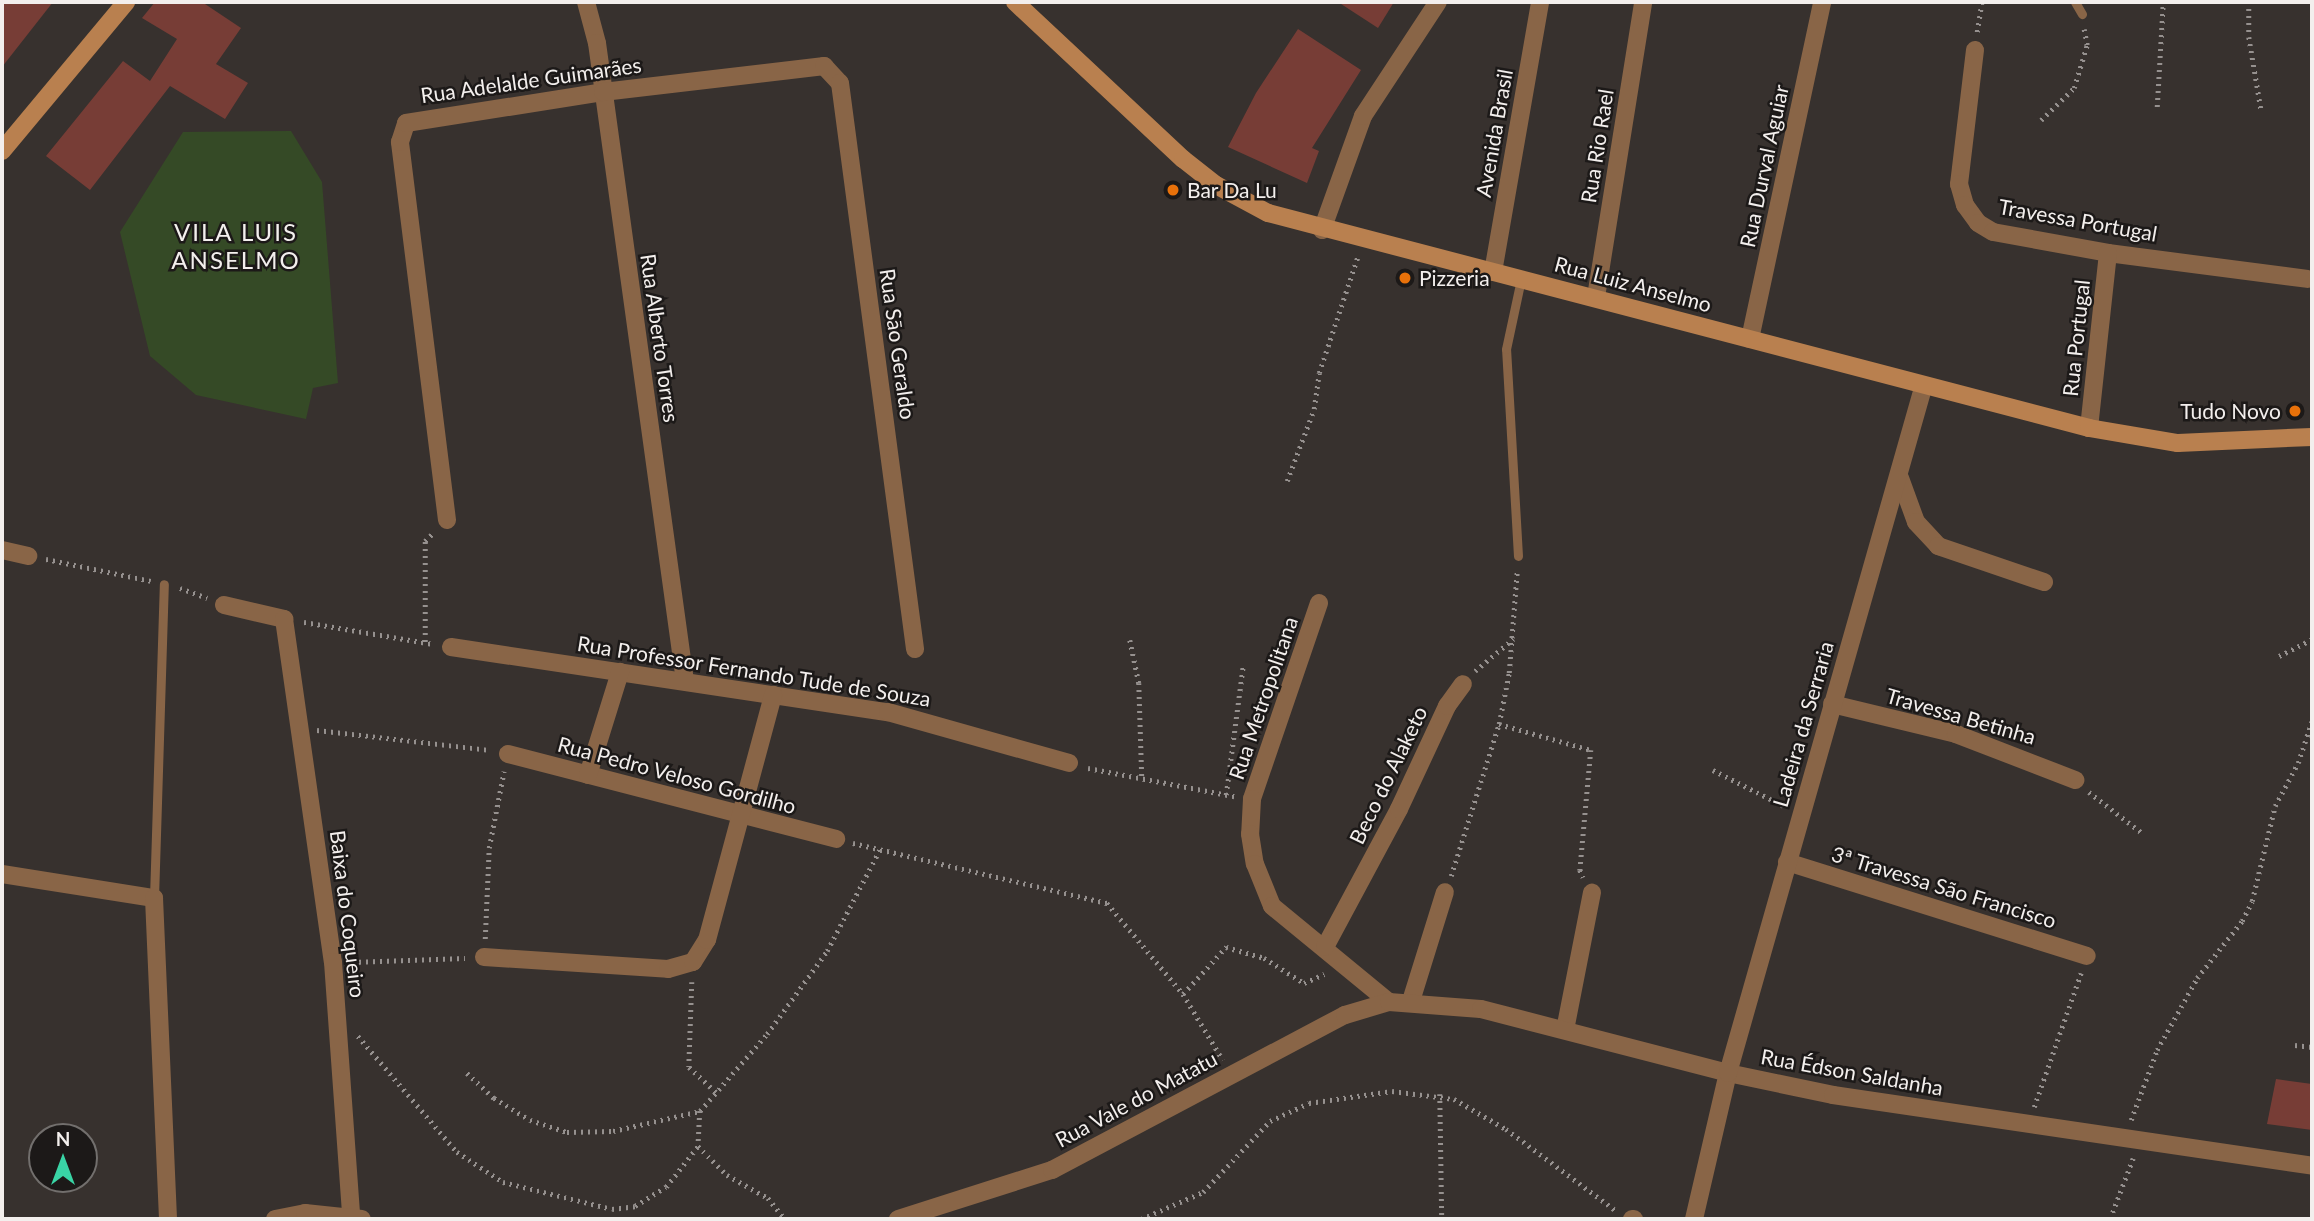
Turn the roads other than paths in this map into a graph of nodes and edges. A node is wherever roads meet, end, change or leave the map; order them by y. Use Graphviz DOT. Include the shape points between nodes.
graph roads {
  1 [pos="126,2"];
  2 [pos="586,2"];
  3 [pos="1015,2"];
  4 [pos="1438,2"];
  5 [pos="1540,2"];
  6 [pos="1643,2"];
  7 [pos="1822,2"];
  8 [pos="2075,2"];
  9 [pos="2082,14"];
  10 [pos="1975,50"];
  11 [pos="810,65"];
  12 [pos="603,92"];
  13 [pos="2,151"];
  14 [pos="1322,230"];
  15 [pos="2108,253"];
  16 [pos="1493,272"];
  17 [pos="1521,279"];
  18 [pos="2307,279"];
  19 [pos="1596,297"];
  20 [pos="1750,339"];
  21 [pos="1923,388"];
  22 [pos="2089,428"];
  23 [pos="2312,438"];
  24 [pos="1900,478"];
  25 [pos="447,520"];
  26 [pos="2,551"];
  27 [pos="28,556"];
  28 [pos="1518,556"];
  29 [pos="2044,582"];
  30 [pos="164,584"];
  31 [pos="1319,603"];
  32 [pos="224,606"];
  33 [pos="451,647"];
  34 [pos="915,649"];
  35 [pos="620,671"];
  36 [pos="685,681"];
  37 [pos="1463,684"];
  38 [pos="773,695"];
  39 [pos="1832,704"];
  40 [pos="508,754"];
  41 [pos="1069,763"];
  42 [pos="588,775"];
  43 [pos="2075,780"];
  44 [pos="738,815"];
  45 [pos="836,839"];
  46 [pos="1787,862"];
  47 [pos="2,874"];
  48 [pos="1445,892"];
  49 [pos="1592,893"];
  50 [pos="154,898"];
  51 [pos="1325,947"];
  52 [pos="2087,956"];
  53 [pos="484,957"];
  54 [pos="1411,1001"];
  55 [pos="1389,1002"];
  56 [pos="1565,1030"];
  57 [pos="1728,1073"];
  58 [pos="2312,1166"];
  59 [pos="357,1218"];
  60 [pos="168,1219"];
  61 [pos="275,1219"];
  62 [pos="898,1219"];
  63 [pos="1694,1219"];
  1 -- 13 [label="street"];
  2 -- 12 [label="street, Rua Alberto Torres"];
  3 -- 14 [label="street, Rua Luiz Anselmo" via="1216,185 1268,213"];
  4 -- 14 [label="street" via="1363,116"];
  5 -- 16 [label="street, Avenida Brasil"];
  6 -- 19 [label="street, Rua Rio Rael"];
  7 -- 20 [label="street, Rua Durval Aguiar"];
  8 -- 9 [label="lane"];
  10 -- 15 [label="street, Travessa Portugal" via="1959,161 1965,205 1978,223 1993,232"];
  11 -- 12 [label="street, Rua Adelalde Guimarães"];
  11 -- 34 [label="street, Rua Sāo Geraldo" via="834,73 840,83"];
  12 -- 25 [label="street, Rua Adelalde Guimarães" via="418,118 401,132"];
  12 -- 36 [label="street, Rua Alberto Torres"];
  14 -- 16 [label="street, Rua Luiz Anselmo"];
  15 -- 18 [label="street, Travessa Portugal"];
  15 -- 22 [label="street, Rua Portugal"];
  16 -- 17 [label="street, Rua Luiz Anselmo"];
  17 -- 19 [label="street, Rua Luiz Anselmo"];
  17 -- 28 [label="lane" via="1506,349"];
  19 -- 20 [label="street, Rua Luiz Anselmo"];
  20 -- 21 [label="street, Rua Luiz Anselmo"];
  21 -- 22 [label="street, Rua Luiz Anselmo"];
  21 -- 24 [label="street, Ladeira da Serraria"];
  22 -- 23 [label="street, Rua Luiz Anselmo" via="2178,443"];
  24 -- 29 [label="street" via="1916,523 1938,546"];
  24 -- 39 [label="street, Ladeira da Serraria"];
  26 -- 27 [label="street"];
  30 -- 50 [label="lane"];
  31 -- 51 [label="street, Rua Metropolitana" via="1252,799 1250,834 1272,905"];
  32 -- 59 [label="street, Baixa do Coqueiro" via="284,619 333,962"];
  33 -- 35 [label="street, Rua Professor Fernando Tude de Souza"];
  35 -- 36 [label="street, Rua Professor Fernando Tude de Souza"];
  35 -- 42 [label="street"];
  36 -- 38 [label="street, Rua Professor Fernando Tude de Souza"];
  37 -- 51 [label="street, Beco do Alaketo" via="1447,705 1399,809"];
  38 -- 41 [label="street, Rua Professor Fernando Tude de Souza" via="900,715"];
  38 -- 44 [label="street"];
  39 -- 43 [label="street, Travessa Betinha" via="1956,734"];
  39 -- 46 [label="street, Ladeira da Serraria"];
  40 -- 42 [label="street, Rua Pedro Veloso Gordilho"];
  42 -- 44 [label="street, Rua Pedro Veloso Gordilho"];
  44 -- 45 [label="street, Rua Pedro Veloso Gordilho"];
  44 -- 53 [label="street" via="706,940 693,962 668,969"];
  46 -- 52 [label="street, 3ª Travessa São Francisco"];
  46 -- 57 [label="street, Ladeira da Serraria"];
  47 -- 50 [label="street"];
  48 -- 54 [label="street"];
  49 -- 56 [label="street"];
  50 -- 60 [label="street"];
  51 -- 55 [label="street, Rua Metropolitana"];
  54 -- 55 [label="street, Rua Édson Saldanha"];
  54 -- 56 [label="street, Rua Édson Saldanha" via="1481,1009"];
  55 -- 62 [label="street, Rua Vale do Matatu" via="1345,1015 1052,1170"];
  56 -- 57 [label="street, Rua Édson Saldanha"];
  57 -- 58 [label="street, Rua Édson Saldanha" via="1833,1095"];
  57 -- 63 [label="street, Ladeira da Serraria"];
  59 -- 61 [label="street" via="305,1213"];
}
